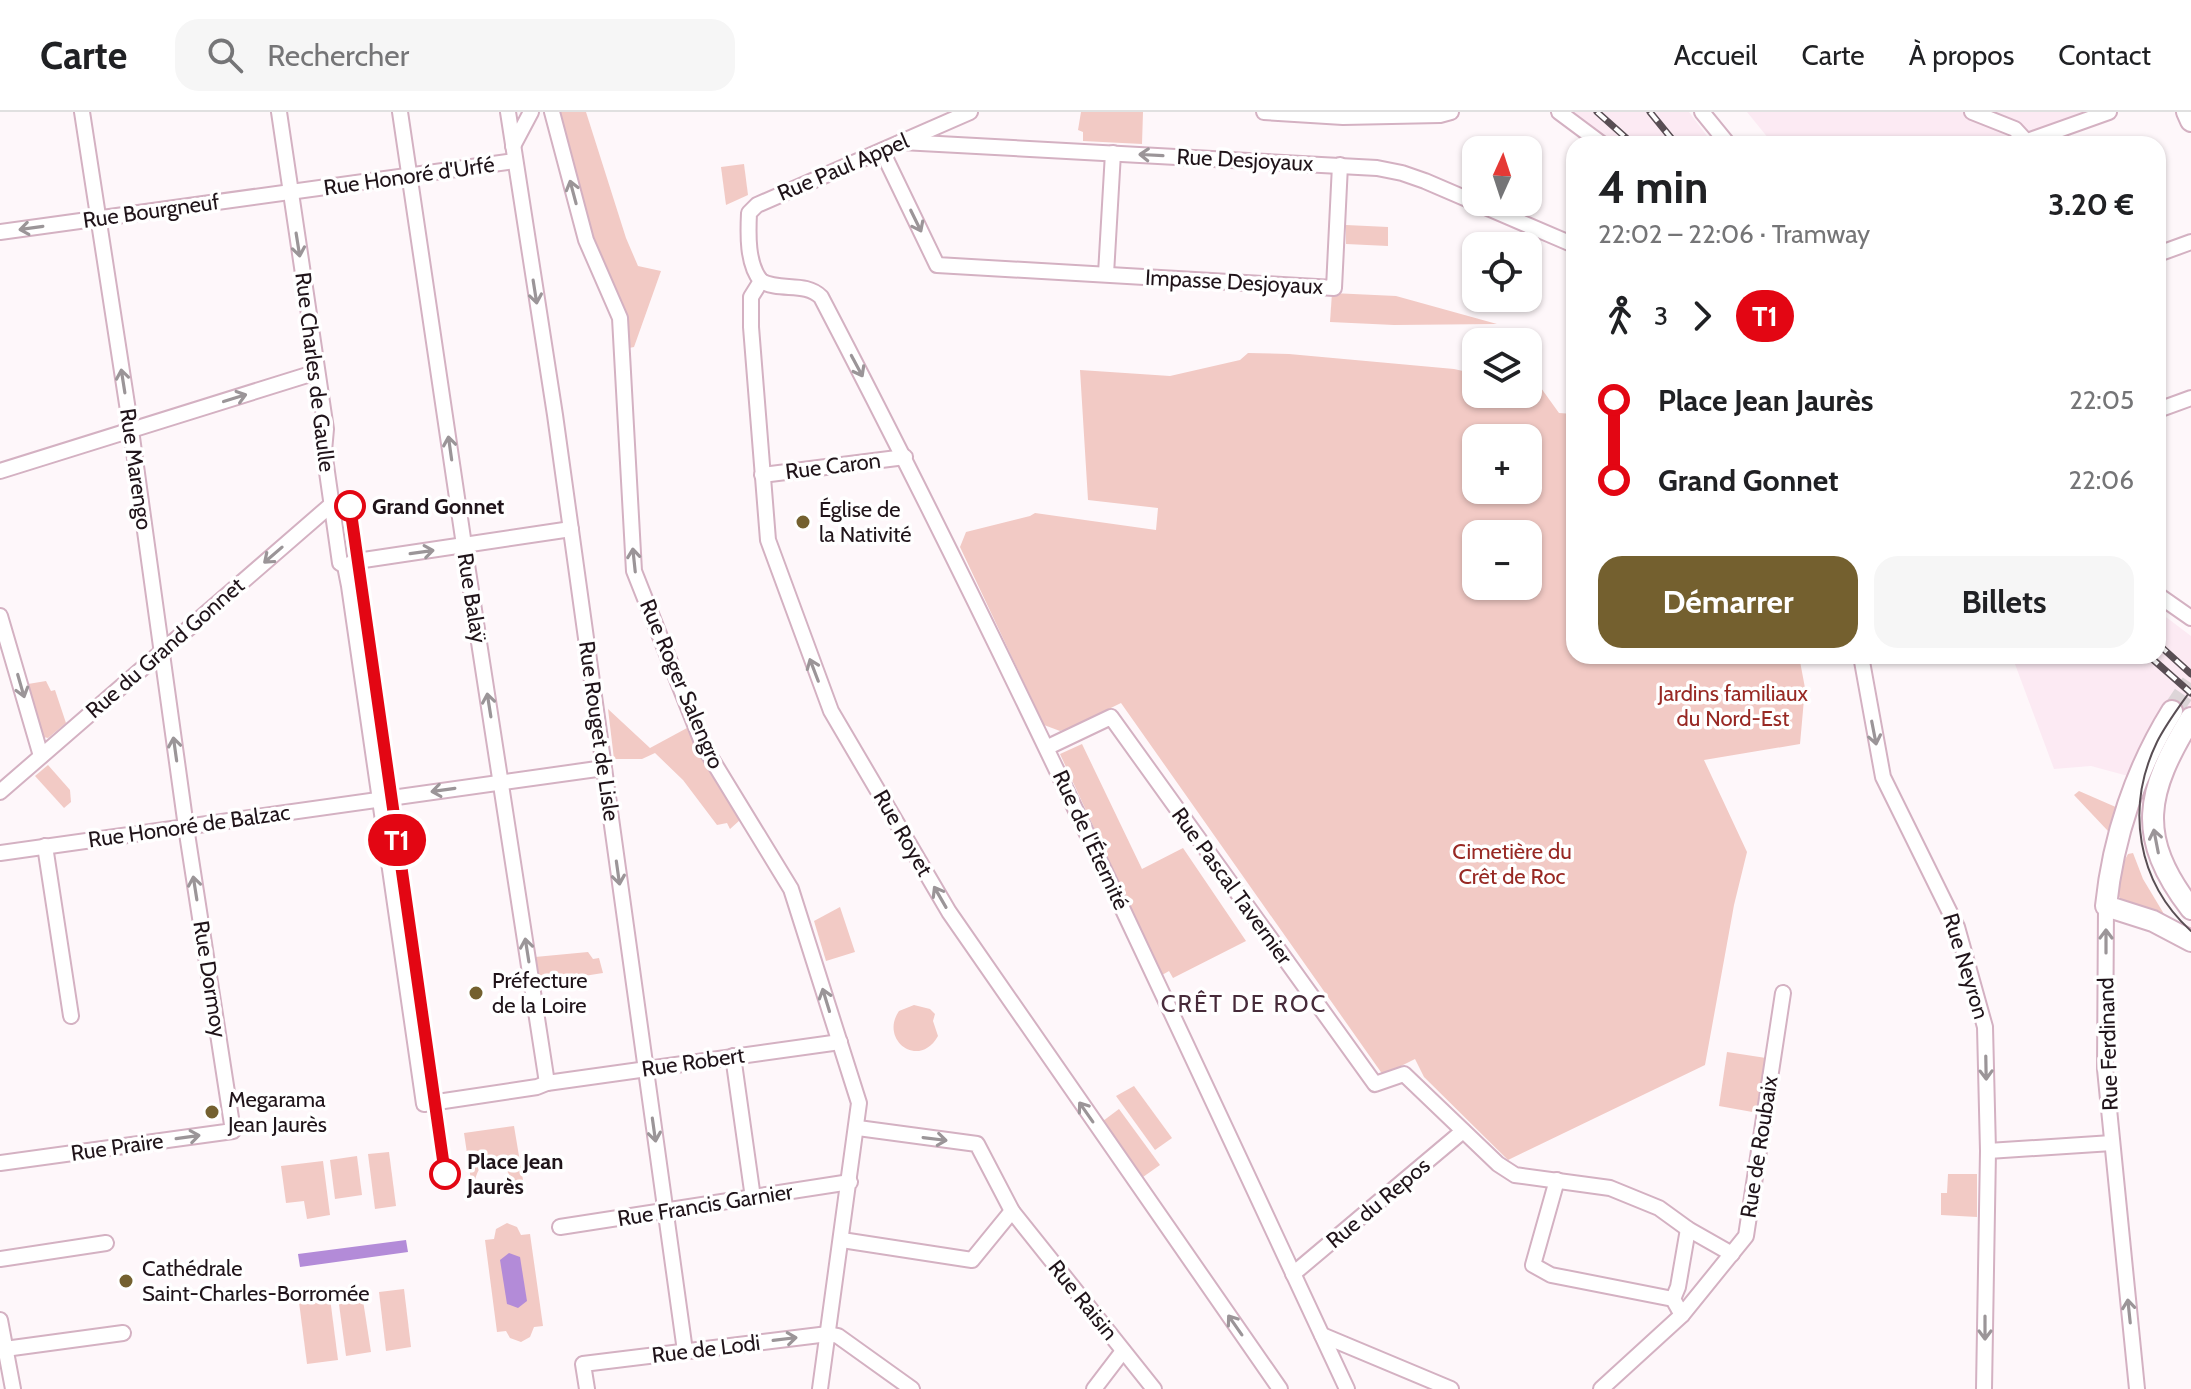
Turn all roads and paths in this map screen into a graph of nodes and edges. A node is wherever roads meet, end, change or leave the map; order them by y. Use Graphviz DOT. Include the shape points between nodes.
graph roads {
  1 [pos="82,112"];
  2 [pos="279,112"];
  3 [pos="400,112"];
  4 [pos="508,112"];
  5 [pos="531,112"];
  6 [pos="552,112"];
  7 [pos="970,112"];
  8 [pos="1264,112"];
  9 [pos="1451,112"];
  10 [pos="1559,112"];
  11 [pos="1702,112"];
  12 [pos="1972,112"];
  13 [pos="2109,112"];
  14 [pos="2187,112"];
  15 [pos="2191,121"];
  16 [pos="1591,136"];
  17 [pos="1722,136"];
  18 [pos="2018,136"];
  19 [pos="2042,136"];
  20 [pos="902,142"];
  21 [pos="513,146"];
  22 [pos="882,151"];
  23 [pos="1113,153"];
  24 [pos="515,161"];
  25 [pos="1340,165"];
  26 [pos="410,176"];
  27 [pos="296,192"];
  28 [pos="97,219"];
  29 [pos="0,232"];
  30 [pos="1566,242"];
  31 [pos="2191,242"];
  32 [pos="2166,251"];
  33 [pos="1106,274"];
  34 [pos="761,281"];
  35 [pos="317,372"];
  36 [pos="2191,398"];
  37 [pos="2166,407"];
  38 [pos="131,430"];
  39 [pos="905,457"];
  40 [pos="0,471"];
  41 [pos="762,475"];
  42 [pos="332,504"];
  43 [pos="571,529"];
  44 [pos="464,545"];
  45 [pos="345,566"];
  46 [pos="2166,601"];
  47 [pos="0,616"];
  48 [pos="2191,618"];
  49 [pos="161,651"];
  50 [pos="1862,664"];
  51 [pos="2184,716"];
  52 [pos="1048,747"];
  53 [pos="41,756"];
  54 [pos="604,768"];
  55 [pos="502,782"];
  56 [pos="0,792"];
  57 [pos="379,800"];
  58 [pos="186,827"];
  59 [pos="45,846"];
  60 [pos="0,853"];
  61 [pos="2106,906"];
  62 [pos="2191,909"];
  63 [pos="2191,941"];
  64 [pos="1783,993"];
  65 [pos="71,1016"];
  66 [pos="840,1042"];
  67 [pos="733,1056"];
  68 [pos="646,1068"];
  69 [pos="547,1083"];
  70 [pos="858,1128"];
  71 [pos="233,1131"];
  72 [pos="1463,1131"];
  73 [pos="2112,1143"];
  74 [pos="1988,1151"];
  75 [pos="0,1163"];
  76 [pos="1557,1180"];
  77 [pos="850,1182"];
  78 [pos="753,1198"];
  79 [pos="665,1211"];
  80 [pos="1012,1211"];
  81 [pos="560,1227"];
  82 [pos="1688,1229"];
  83 [pos="842,1240"];
  84 [pos="106,1243"];
  85 [pos="1732,1254"];
  86 [pos="0,1259"];
  87 [pos="1293,1274"];
  88 [pos="1673,1299"];
  89 [pos="1682,1315"];
  90 [pos="0,1320"];
  91 [pos="123,1333"];
  92 [pos="828,1334"];
  93 [pos="1322,1335"];
  94 [pos="5,1349"];
  95 [pos="685,1351"];
  96 [pos="1123,1351"];
  97 [pos="13,1389"];
  98 [pos="587,1389"];
  99 [pos="820,1389"];
  100 [pos="912,1389"];
  101 [pos="1094,1389"];
  102 [pos="1154,1389"];
  103 [pos="1280,1389"];
  104 [pos="1347,1389"];
  105 [pos="1451,1389"];
  106 [pos="1601,1389"];
  107 [pos="1984,1389"];
  108 [pos="2137,1389"];
  1 -- 28 [label="street, Rue Marengo"];
  2 -- 27 [label="street, Rue Charles de Gaulle"];
  3 -- 26 [label="street, Rue Balaÿ"];
  4 -- 21 [label="street, Rue Rouget de Lisle"];
  5 -- 21 [label="street"];
  66 -- 6 [label="street, Rue Roger Salengro, one-way" via="791,889 703,745 634,571 620,318 586,240"];
  7 -- 20 [label="street, Rue Paul Appel"];
  8 -- 9 [label="street" via="1358,118"];
  10 -- 16 [label="street"];
  11 -- 17 [label="street"];
  12 -- 18 [label="street" via="2015,129"];
  13 -- 19 [label="street"];
  14 -- 15 [label="main road"];
  20 -- 22 [label="street, Rue Paul Appel"];
  20 -- 23 [label="street, Rue Desjoyaux"];
  21 -- 24 [label="street, Rue Rouget de Lisle"];
  22 -- 33 [label="street, Impasse Desjoyaux, one-way" via="937,265"];
  22 -- 34 [label="street, Rue Paul Appel" via="751,210 752,263"];
  25 -- 23 [label="street, Rue Desjoyaux, one-way"];
  23 -- 33 [label="street"];
  24 -- 26 [label="street, Rue Honoré d'Urfé"];
  24 -- 43 [label="street, Rue Rouget de Lisle, one-way"];
  25 -- 30 [label="street, Rue Desjoyaux" via="1402,173"];
  25 -- 33 [label="street, Impasse Desjoyaux" via="1334,288"];
  26 -- 27 [label="street, Rue Honoré d'Urfé"];
  44 -- 26 [label="street, Rue Balaÿ, one-way"];
  27 -- 28 [label="street, Rue Bourgneuf"];
  27 -- 35 [label="street, Rue Charles de Gaulle, one-way"];
  28 -- 29 [label="street, Rue Bourgneuf, one-way"];
  38 -- 28 [label="street, Rue Marengo, one-way"];
  31 -- 32 [label="street"];
  34 -- 39 [label="street, Rue de l'Éternité, one-way" via="808,289 821,297"];
  34 -- 41 [label="street, Rue Royet" via="750,309"];
  38 -- 35 [label="street, one-way"];
  35 -- 42 [label="street, Rue Charles de Gaulle"];
  36 -- 37 [label="street"];
  38 -- 40 [label="street"];
  38 -- 49 [label="street, Rue Marengo"];
  39 -- 41 [label="street, Rue Caron"];
  39 -- 52 [label="street, Rue de l'Éternité"];
  103 -- 41 [label="street, Rue Royet, one-way" via="949,912 831,711 768,540"];
  42 -- 45 [label="street, Rue Charles de Gaulle" via="340,563"];
  42 -- 49 [label="street, Rue du Grand Gonnet, one-way"];
  43 -- 44 [label="street"];
  43 -- 54 [label="street, Rue Rouget de Lisle"];
  45 -- 44 [label="street, one-way"];
  55 -- 44 [label="street, Rue Balaÿ, one-way"];
  45 -- 57 [label="street, Rue Charles de Gaulle"];
  46 -- 48 [label="street"];
  47 -- 53 [label="street, one-way"];
  49 -- 53 [label="street, Rue du Grand Gonnet"];
  58 -- 49 [label="street, Rue Marengo, one-way"];
  50 -- 74 [label="street, Rue Neyron, one-way" via="1883,777 1957,927 1985,1027"];
  51 -- 61 [label="main road, Rue Ferdinand" via="2140,770 2109,876"];
  62 -- 51 [label="main road, one-way" via="2161,862 2153,821 2163,767"];
  52 -- 72 [label="street, Rue Pascal Tavernier" via="1111,717 1375,1084 1404,1074"];
  52 -- 87 [label="street, Rue de l'Éternité"];
  53 -- 56 [label="street, Rue du Grand Gonnet"];
  54 -- 55 [label="street, Rue Honoré de Balzac"];
  54 -- 68 [label="street, Rue Rouget de Lisle, one-way"];
  55 -- 57 [label="street, Rue Honoré de Balzac, one-way"];
  69 -- 55 [label="street, Rue Balaÿ, one-way"];
  57 -- 58 [label="street, Rue Honoré de Balzac"];
  57 -- 69 [label="street, Rue Charles de Gaulle" via="424,1104"];
  58 -- 59 [label="street, Rue Honoré de Balzac"];
  71 -- 58 [label="street, Rue Dormoy, one-way"];
  59 -- 60 [label="street, Rue Honoré de Balzac"];
  59 -- 65 [label="street"];
  61 -- 63 [label="main road" via="2153,921"];
  73 -- 61 [label="street, Rue Ferdinand, one-way" via="2105,1069"];
  64 -- 85 [label="street, Rue de Roubaix" via="1746,1236"];
  66 -- 67 [label="street, Rue Robert"];
  66 -- 70 [label="street, Rue Roger Salengro" via="859,1103"];
  67 -- 68 [label="street, Rue Robert"];
  67 -- 78 [label="street"];
  68 -- 69 [label="street, Rue Robert"];
  68 -- 79 [label="street, Rue Rouget de Lisle, one-way"];
  70 -- 77 [label="street, Rue Roger Salengro"];
  70 -- 80 [label="street, Rue Raisin, one-way" via="977,1144"];
  75 -- 71 [label="street, Rue Praire, one-way"];
  72 -- 76 [label="street, Rue Pascal Tavernier" via="1515,1175"];
  72 -- 87 [label="street, Rue du Repos"];
  73 -- 74 [label="street"];
  108 -- 73 [label="street, Rue Ferdinand, one-way"];
  74 -- 107 [label="street, Rue Neyron, one-way"];
  76 -- 82 [label="street, Rue Pascal Tavernier" via="1610,1188 1659,1208"];
  76 -- 88 [label="street" via="1533,1265 1551,1275"];
  77 -- 78 [label="street, Rue Francis Garnier"];
  77 -- 83 [label="street, Rue Roger Salengro"];
  78 -- 79 [label="street, Rue Francis Garnier"];
  79 -- 81 [label="street, Rue Francis Garnier"];
  79 -- 95 [label="street, Rue Rouget de Lisle"];
  80 -- 83 [label="street" via="972,1260"];
  80 -- 96 [label="street, Rue Raisin"];
  82 -- 85 [label="street, Rue Pascal Tavernier"];
  82 -- 88 [label="street"];
  83 -- 92 [label="street, Rue Roger Salengro"];
  84 -- 86 [label="street"];
  85 -- 89 [label="street, Rue de Roubaix"];
  87 -- 93 [label="street, Rue de l'Éternité"];
  88 -- 89 [label="street"];
  89 -- 106 [label="street, Rue de Roubaix"];
  90 -- 94 [label="street"];
  91 -- 94 [label="street"];
  95 -- 92 [label="street, Rue de Lodi, one-way"];
  92 -- 99 [label="street, Rue Roger Salengro"];
  92 -- 100 [label="street"];
  93 -- 104 [label="street, Rue de l'Éternité"];
  93 -- 105 [label="street"];
  94 -- 97 [label="street"];
  95 -- 98 [label="street, Rue de Lodi" via="583,1364"];
  96 -- 101 [label="street"];
  96 -- 102 [label="street, Rue Raisin"];
}
